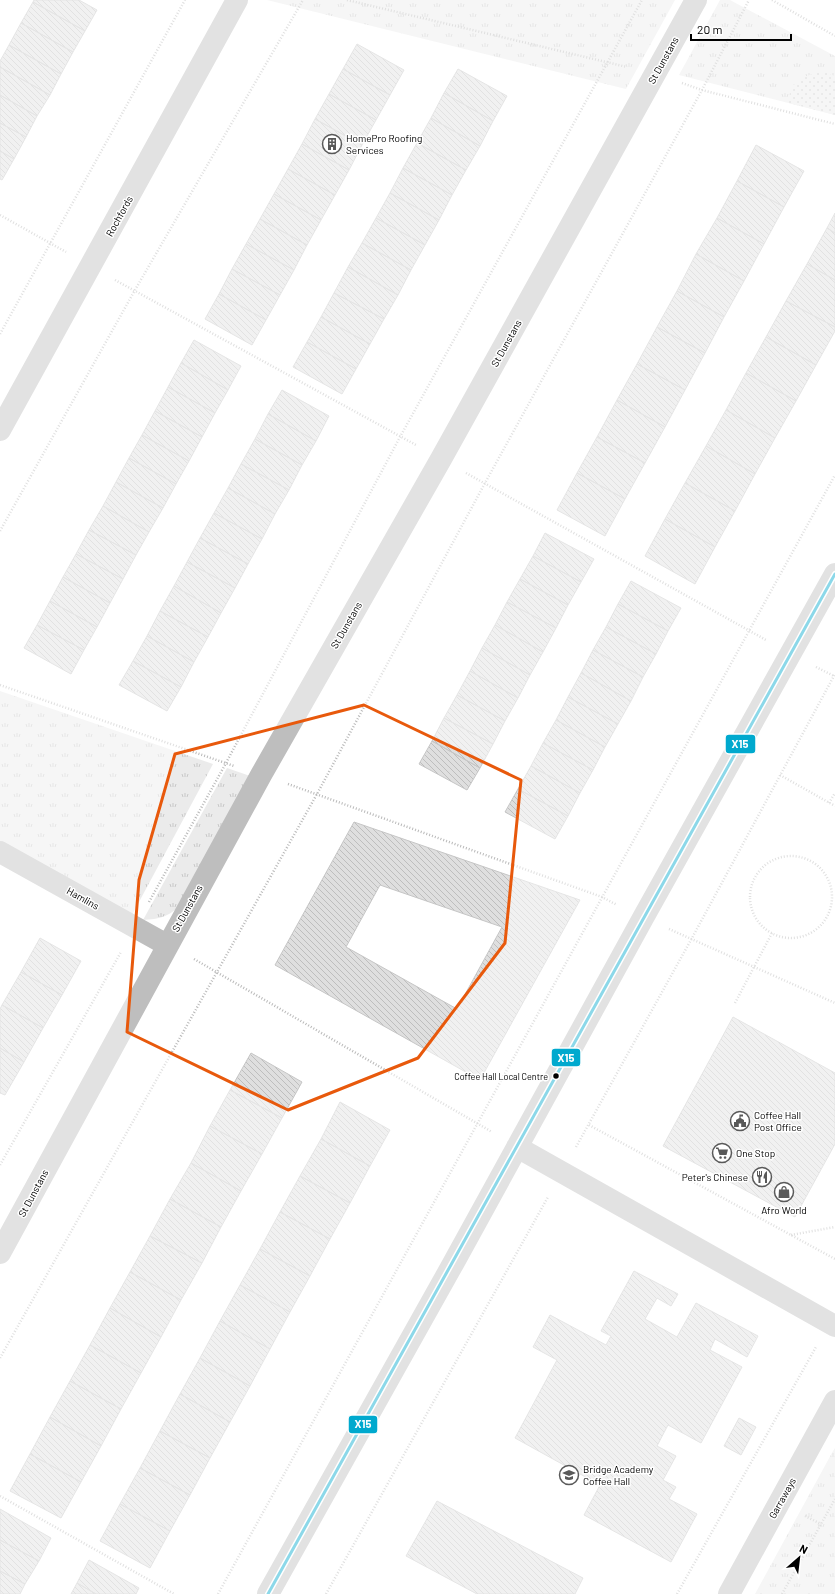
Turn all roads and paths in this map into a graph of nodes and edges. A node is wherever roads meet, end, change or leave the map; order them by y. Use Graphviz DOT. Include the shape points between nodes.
graph roads {
  1 [pos="185,0"];
  2 [pos="237,0"];
  3 [pos="303,0"];
  4 [pos="348,0"];
  5 [pos="642,0"];
  6 [pos="696,0"];
  7 [pos="749,0"];
  8 [pos="772,0"];
  9 [pos="835,36"];
  10 [pos="608,62"];
  11 [pos="656,74"];
  12 [pos="702,90"];
  13 [pos="835,124"];
  14 [pos="0,334"];
  15 [pos="0,430"];
  16 [pos="835,475"];
  17 [pos="0,531"];
  18 [pos="835,574"];
  19 [pos="835,674"];
  20 [pos="0,685"];
  21 [pos="226,763"];
  22 [pos="261,775"];
  23 [pos="780,775"];
  24 [pos="835,793"];
  25 [pos="317,794"];
  26 [pos="829,803"];
  27 [pos="835,806"];
  28 [pos="0,852"];
  29 [pos="833,892"];
  30 [pos="602,897"];
  31 [pos="643,918"];
  32 [pos="135,927"];
  33 [pos="772,933"];
  34 [pos="692,938"];
  35 [pos="167,945"];
  36 [pos="755,967"];
  37 [pos="216,972"];
  38 [pos="734,1003"];
  39 [pos="835,1003"];
  40 [pos="477,1123"];
  41 [pos="589,1125"];
  42 [pos="518,1147"];
  43 [pos="0,1165"];
  44 [pos="562,1172"];
  45 [pos="835,1227"];
  46 [pos="791,1235"];
  47 [pos="0,1253"];
  48 [pos="835,1259"];
  49 [pos="832,1325"];
  50 [pos="0,1358"];
  51 [pos="835,1401"];
  52 [pos="0,1496"];
  53 [pos="835,1499"];
  54 [pos="174,1594"];
  55 [pos="218,1594"];
  56 [pos="268,1594"];
  57 [pos="326,1594"];
  58 [pos="677,1594"];
  59 [pos="728,1594"];
  60 [pos="782,1594"];
  1 -- 14 [label="path"];
  2 -- 15 [label="street, Rochfords"];
  3 -- 17 [label="path" via="131,297"];
  4 -- 10 [label="path"];
  5 -- 10 [label="path"];
  6 -- 11 [label="street, St Dunstans"];
  7 -- 12 [label="path"];
  8 -- 9 [label="path"];
  10 -- 11 [label="path"];
  10 -- 21 [label="path" via="400,437"];
  11 -- 12 [label="path"];
  11 -- 22 [label="street, St Dunstans" via="441,460"];
  12 -- 13 [label="path"];
  12 -- 25 [label="path"];
  16 -- 30 [label="path"];
  18 -- 31 [label="street"];
  19 -- 23 [label="path"];
  20 -- 21 [label="path"];
  21 -- 22 [label="path"];
  21 -- 32 [label="path"];
  22 -- 25 [label="path"];
  22 -- 35 [label="street, St Dunstans"];
  23 -- 26 [label="path"];
  23 -- 34 [label="path"];
  24 -- 26 [label="path"];
  25 -- 30 [label="path"];
  25 -- 37 [label="path"];
  26 -- 27 [label="path"];
  28 -- 32 [label="street, Hamlins"];
  29 -- 33 [label="path" via="825,919 816,930 803,936 789,938"];
  29 -- 33 [label="path" via="820,869 810,861 798,857 772,860 754,878 750,890 750,904 755,917 763,928"];
  30 -- 31 [label="path"];
  30 -- 40 [label="path"];
  31 -- 34 [label="path"];
  31 -- 42 [label="street"];
  32 -- 35 [label="street, Hamlins"];
  32 -- 43 [label="path"];
  33 -- 36 [label="path"];
  34 -- 36 [label="path"];
  34 -- 41 [label="path"];
  35 -- 37 [label="path"];
  35 -- 47 [label="street, St Dunstans"];
  36 -- 38 [label="path"];
  36 -- 39 [label="path"];
  37 -- 40 [label="path"];
  37 -- 50 [label="path"];
  40 -- 42 [label="path"];
  40 -- 55 [label="path"];
  41 -- 44 [label="path"];
  41 -- 46 [label="path"];
  42 -- 44 [label="street"];
  42 -- 56 [label="street"];
  44 -- 49 [label="street"];
  44 -- 57 [label="path"];
  45 -- 46 [label="path"];
  46 -- 48 [label="path"];
  49 -- 58 [label="path"];
  51 -- 59 [label="street, Garraways"];
  52 -- 54 [label="path"];
  53 -- 60 [label="path"];
}
